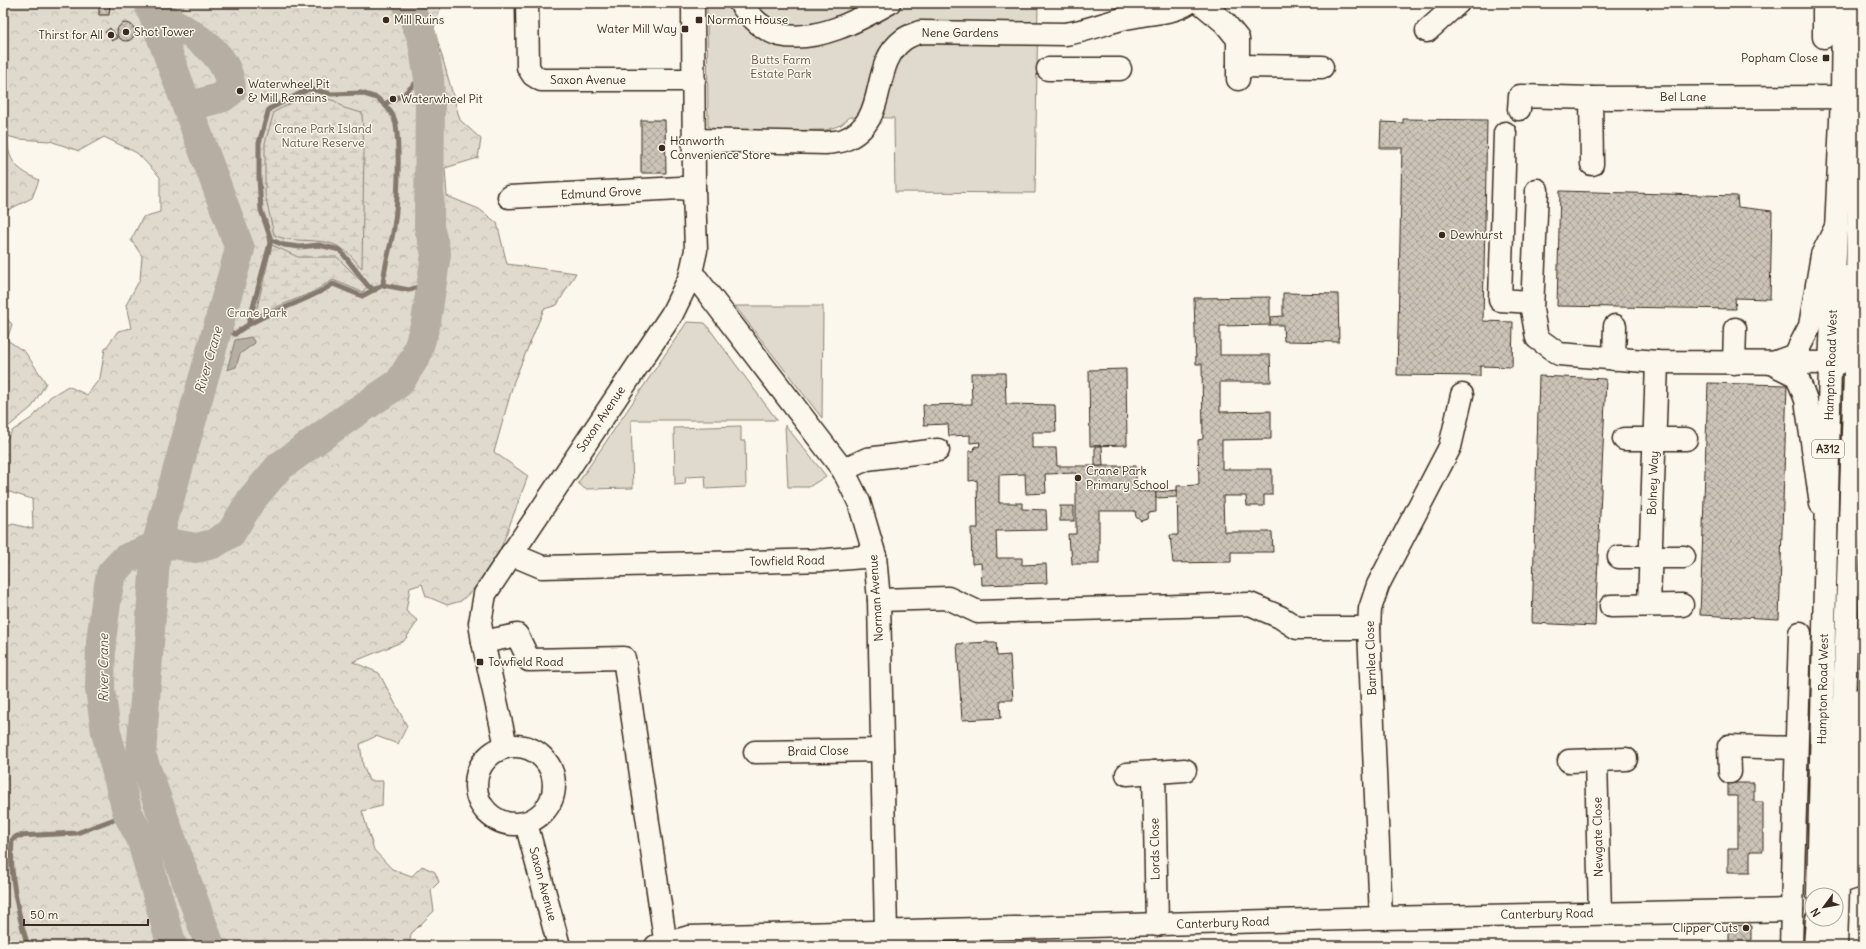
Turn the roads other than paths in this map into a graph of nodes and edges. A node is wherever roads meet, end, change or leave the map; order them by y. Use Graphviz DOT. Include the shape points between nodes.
graph roads {
  1 [pos="527,3"];
  2 [pos="693,3"];
  3 [pos="740,3"];
  4 [pos="889,3"];
  5 [pos="1188,3"];
  6 [pos="1200,3"];
  7 [pos="1458,3"];
  8 [pos="1824,3"];
  9 [pos="1858,5"];
  10 [pos="1427,31"];
  11 [pos="1065,34"];
  12 [pos="1824,37"];
  13 [pos="1322,67"];
  14 [pos="1120,70"];
  15 [pos="694,80"];
  16 [pos="1851,97"];
  17 [pos="1591,98"];
  18 [pos="1520,109"];
  19 [pos="1505,133"];
  20 [pos="695,140"];
  21 [pos="1592,164"];
  22 [pos="694,190"];
  23 [pos="509,197"];
  24 [pos="1503,207"];
  25 [pos="1836,227"];
  26 [pos="1858,239"];
  27 [pos="690,277"];
  28 [pos="1532,302"];
  29 [pos="1615,326"];
  30 [pos="1735,329"];
  31 [pos="1614,359"];
  32 [pos="1657,362"];
  33 [pos="1734,363"];
  34 [pos="1772,364"];
  35 [pos="1830,365"];
  36 [pos="1855,386"];
  37 [pos="1462,395"];
  38 [pos="1624,439"];
  39 [pos="1655,439"];
  40 [pos="1686,439"];
  41 [pos="938,450"];
  42 [pos="843,470"];
  43 [pos="1826,535"];
  44 [pos="1856,535"];
  45 [pos="511,554"];
  46 [pos="875,556"];
  47 [pos="1619,557"];
  48 [pos="1650,557"];
  49 [pos="1684,557"];
  50 [pos="879,600"];
  51 [pos="1649,605"];
  52 [pos="1682,605"];
  53 [pos="1610,606"];
  54 [pos="1369,628"];
  55 [pos="1800,633"];
  56 [pos="482,642"];
  57 [pos="1863,698"];
  58 [pos="506,746"];
  59 [pos="1796,748"];
  60 [pos="882,750"];
  61 [pos="755,752"];
  62 [pos="1862,754"];
  63 [pos="1626,759"];
  64 [pos="1596,760"];
  65 [pos="1569,761"];
  66 [pos="1185,770"];
  67 [pos="1154,772"];
  68 [pos="1730,772"];
  69 [pos="1127,774"];
  70 [pos="526,823"];
  71 [pos="1793,881"];
  72 [pos="1825,887"];
  73 [pos="1792,910"];
  74 [pos="1600,914"];
  75 [pos="1381,918"];
  76 [pos="1157,925"];
  77 [pos="1816,927"];
  78 [pos="1832,927"];
  79 [pos="886,932"];
  80 [pos="663,945"];
  81 [pos="559,946"];
  82 [pos="1791,946"];
  83 [pos="1815,946"];
  84 [pos="1836,946"];
  1 -- 15 [label="street, Saxon Avenue" via="528,67 533,75 541,80"];
  2 -- 15 [label="street, Saxon Avenue"];
  3 -- 4 [label="street" via="758,23 780,35 810,35 863,18"];
  5 -- 11 [label="street, Nene Gardens" via="1163,12 1131,16"];
  6 -- 13 [label="street" via="1225,23 1238,39 1238,72"];
  7 -- 10 [label="street"];
  8 -- 12 [label="street"];
  9 -- 16 [label="street, Hampton Road West / A312"];
  11 -- 14 [label="street" via="1056,69"];
  11 -- 20 [label="street, Nene Gardens" via="920,32 903,40 890,54 883,71 873,114 861,130 844,140 826,144"];
  15 -- 20 [label="street, Saxon Avenue"];
  16 -- 17 [label="street, Bel Lane"];
  16 -- 25 [label="street, Hampton Road West / A312"];
  16 -- 26 [label="street, Hampton Road West / A312"];
  17 -- 18 [label="street, Bel Lane" via="1520,96"];
  17 -- 21 [label="street"];
  19 -- 24 [label="street"];
  20 -- 22 [label="street, Saxon Avenue"];
  22 -- 23 [label="street, Edmund Grove" via="680,188"];
  22 -- 27 [label="street, Saxon Avenue" via="696,250"];
  24 -- 28 [label="street" via="1500,300"];
  24 -- 28 [label="street" via="1537,199"];
  25 -- 34 [label="street" via="1822,255 1810,326 1795,355"];
  25 -- 35 [label="street, Hampton Road West / A312"];
  26 -- 35 [label="street" via="1847,276 1844,359"];
  26 -- 36 [label="street, Hampton Road West / A312"];
  27 -- 42 [label="street, Norman Avenue" via="697,279"];
  27 -- 45 [label="street, Saxon Avenue" via="672,314"];
  28 -- 31 [label="street" via="1537,338 1559,354"];
  29 -- 31 [label="street"];
  30 -- 33 [label="street"];
  31 -- 32 [label="street"];
  32 -- 33 [label="street"];
  32 -- 39 [label="street, Bolney Way"];
  33 -- 34 [label="street"];
  34 -- 35 [label="street"];
  34 -- 43 [label="street" via="1797,376 1806,400"];
  35 -- 36 [label="street" via="1844,373"];
  35 -- 43 [label="street, Hampton Road West / A312"];
  36 -- 44 [label="street, Hampton Road West / A312"];
  37 -- 54 [label="street, Barnlea Close" via="1450,447 1378,585 1370,609"];
  38 -- 39 [label="street"];
  39 -- 40 [label="street"];
  39 -- 48 [label="street, Bolney Way"];
  41 -- 42 [label="street" via="867,459"];
  42 -- 46 [label="street, Norman Avenue" via="859,502"];
  43 -- 44 [label="street"];
  43 -- 72 [label="street, Hampton Road West / A312"];
  44 -- 72 [label="street, Hampton Road West / A312"];
  45 -- 46 [label="street, Towfield Road" via="542,567 827,560"];
  45 -- 56 [label="street, Saxon Avenue" via="485,594 480,623"];
  46 -- 50 [label="street, Norman Avenue"];
  47 -- 48 [label="street"];
  48 -- 49 [label="street"];
  48 -- 51 [label="street, Bolney Way"];
  50 -- 54 [label="street" via="948,598 978,612 1250,604 1280,617 1297,628"];
  50 -- 60 [label="street, Norman Avenue"];
  51 -- 52 [label="street"];
  51 -- 53 [label="street"];
  54 -- 75 [label="street, Barnlea Close"];
  55 -- 59 [label="street, Hampton Road West"];
  56 -- 58 [label="street, Saxon Avenue"];
  56 -- 80 [label="street" via="517,635 529,660 624,658"];
  57 -- 62 [label="street"];
  58 -- 70 [label="street" via="532,750 543,757 551,770 554,782 553,795 548,807 538,817"];
  58 -- 70 [label="street" via="494,751 481,765 475,783 477,795 482,807 490,816 514,825"];
  59 -- 68 [label="street" via="1730,746"];
  59 -- 71 [label="street, Hampton Road West"];
  60 -- 61 [label="street, Braid Close"];
  60 -- 79 [label="street, Norman Avenue"];
  62 -- 72 [label="street" via="1856,877"];
  63 -- 64 [label="street"];
  64 -- 65 [label="street"];
  64 -- 74 [label="street, Newgate Close"];
  66 -- 67 [label="street"];
  67 -- 69 [label="street"];
  67 -- 76 [label="street, Lords Close"];
  70 -- 81 [label="street, Saxon Avenue"];
  71 -- 72 [label="street"];
  71 -- 73 [label="street, Hampton Road West"];
  73 -- 74 [label="street, Canterbury Road"];
  73 -- 82 [label="street, Hampton Road West"];
  74 -- 75 [label="street, Canterbury Road"];
  75 -- 76 [label="street, Canterbury Road"];
  76 -- 79 [label="street, Canterbury Road"];
  77 -- 83 [label="street"];
  78 -- 84 [label="street, Hampton Road West / A312"];
  79 -- 80 [label="street, Canterbury Road" via="690,937"];
}
